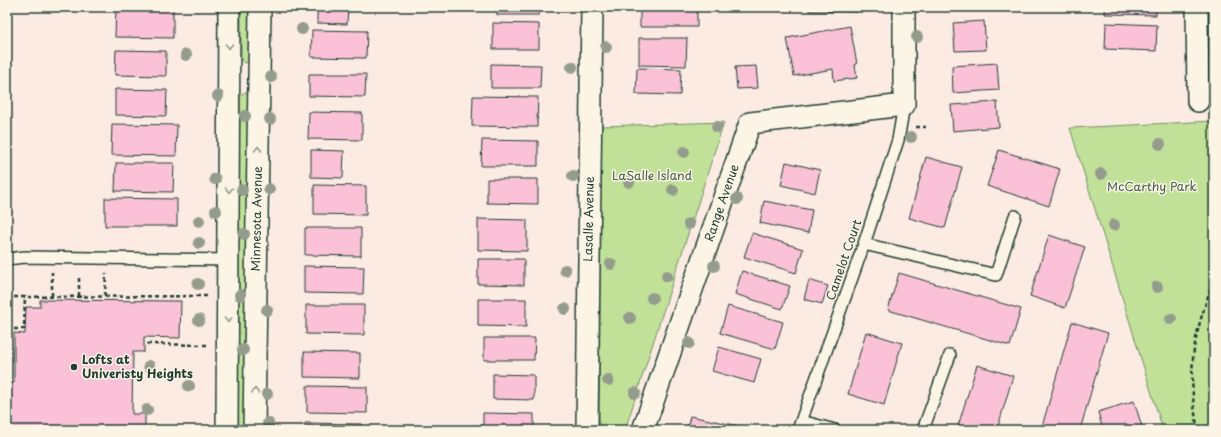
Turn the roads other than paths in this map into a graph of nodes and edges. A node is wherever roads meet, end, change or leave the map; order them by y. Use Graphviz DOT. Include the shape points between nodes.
graph roads {
  1 [pos="230,7"];
  2 [pos="260,7"];
  3 [pos="592,7"];
  4 [pos="904,7"];
  5 [pos="1197,7"];
  6 [pos="259,75"];
  7 [pos="229,76"];
  8 [pos="1198,101"];
  9 [pos="904,104"];
  10 [pos="1015,216"];
  11 [pos="864,244"];
  12 [pos="7,259"];
  13 [pos="229,260"];
  14 [pos="950,355"];
  15 [pos="800,426"];
  16 [pos="227,430"];
  17 [pos="254,430"];
  18 [pos="587,430"];
  19 [pos="643,430"];
  20 [pos="835,430"];
  21 [pos="923,430"];
  1 -- 7 [label="street, one-way"];
  2 -- 6 [label="street, Minnesota Avenue"];
  3 -- 18 [label="street, Lasalle Avenue"];
  4 -- 9 [label="street"];
  5 -- 8 [label="street"];
  6 -- 7 [label="street"];
  17 -- 6 [label="street, Minnesota Avenue, one-way"];
  7 -- 13 [label="street, one-way"];
  9 -- 11 [label="lane, Camelot Court" via="898,140"];
  9 -- 19 [label="street, Range Avenue" via="750,123"];
  10 -- 11 [label="lane" via="996,275"];
  11 -- 15 [label="lane, Camelot Court"];
  12 -- 13 [label="lane" via="25,257"];
  13 -- 16 [label="street, one-way"];
  14 -- 21 [label="lane"];
  15 -- 20 [label="lane, Camelot Court"];
}
